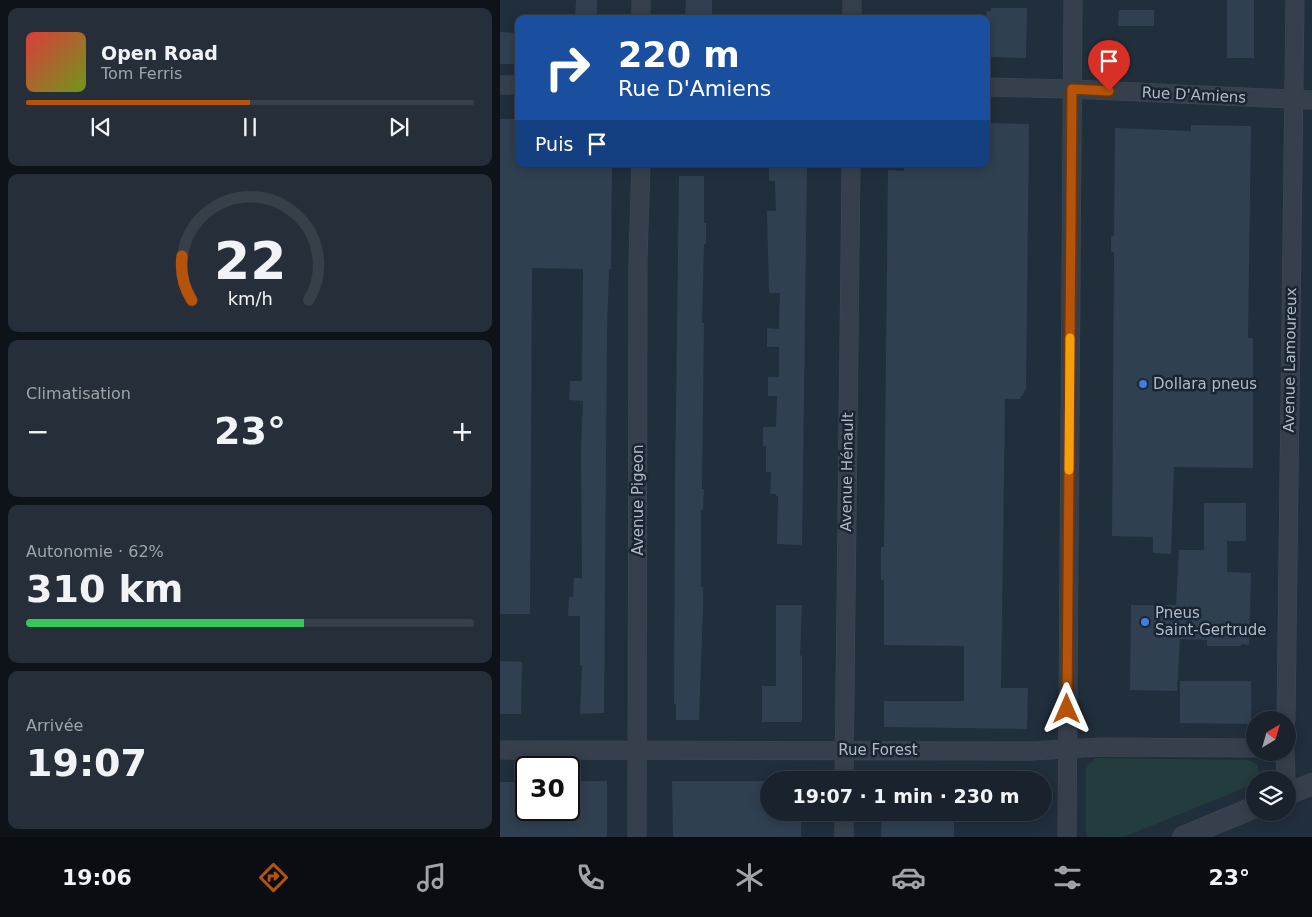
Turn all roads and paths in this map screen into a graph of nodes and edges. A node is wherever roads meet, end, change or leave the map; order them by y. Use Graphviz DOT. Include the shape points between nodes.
graph roads {
  1 [pos="642,0"];
  2 [pos="852,0"];
  3 [pos="1073,0"];
  4 [pos="1295,0"];
  5 [pos="641,15"];
  6 [pos="852,15"];
  7 [pos="500,85"];
  8 [pos="515,85"];
  9 [pos="990,87"];
  10 [pos="1072,89"];
  11 [pos="1294,99"];
  12 [pos="1312,100"];
  13 [pos="641,167"];
  14 [pos="851,167"];
  15 [pos="1286,711"];
  16 [pos="1246,748"];
  17 [pos="1067,749"];
  18 [pos="500,750"];
  19 [pos="845,750"];
  20 [pos="638,751"];
  21 [pos="844,771"];
  22 [pos="1312,784"];
  23 [pos="1296,791"];
  24 [pos="1246,811"];
  25 [pos="844,821"];
  26 [pos="637,837"];
  27 [pos="844,837"];
  28 [pos="1068,837"];
  29 [pos="1183,837"];
  1 -- 5 [label="street"];
  2 -- 6 [label="street"];
  3 -- 10 [label="street"];
  4 -- 11 [label="street, Avenue Lamoureux"];
  7 -- 8 [label="street"];
  9 -- 10 [label="street, Rue D'Amiens"];
  10 -- 11 [label="street, Rue D'Amiens"];
  10 -- 17 [label="street"];
  11 -- 12 [label="street, Rue D'Amiens"];
  11 -- 15 [label="street, Avenue Lamoureux"];
  13 -- 20 [label="street, Avenue Pigeon"];
  14 -- 19 [label="street, Avenue Hénault"];
  16 -- 17 [label="street, Rue Forest"];
  17 -- 19 [label="street, Rue Forest"];
  17 -- 28 [label="street"];
  18 -- 20 [label="street, Rue Forest"];
  19 -- 20 [label="street, Rue Forest"];
  19 -- 21 [label="street, Avenue Hénault"];
  20 -- 26 [label="street, Avenue Pigeon"];
  22 -- 23 [label="street"];
  24 -- 29 [label="street"];
  25 -- 27 [label="street"];
}
